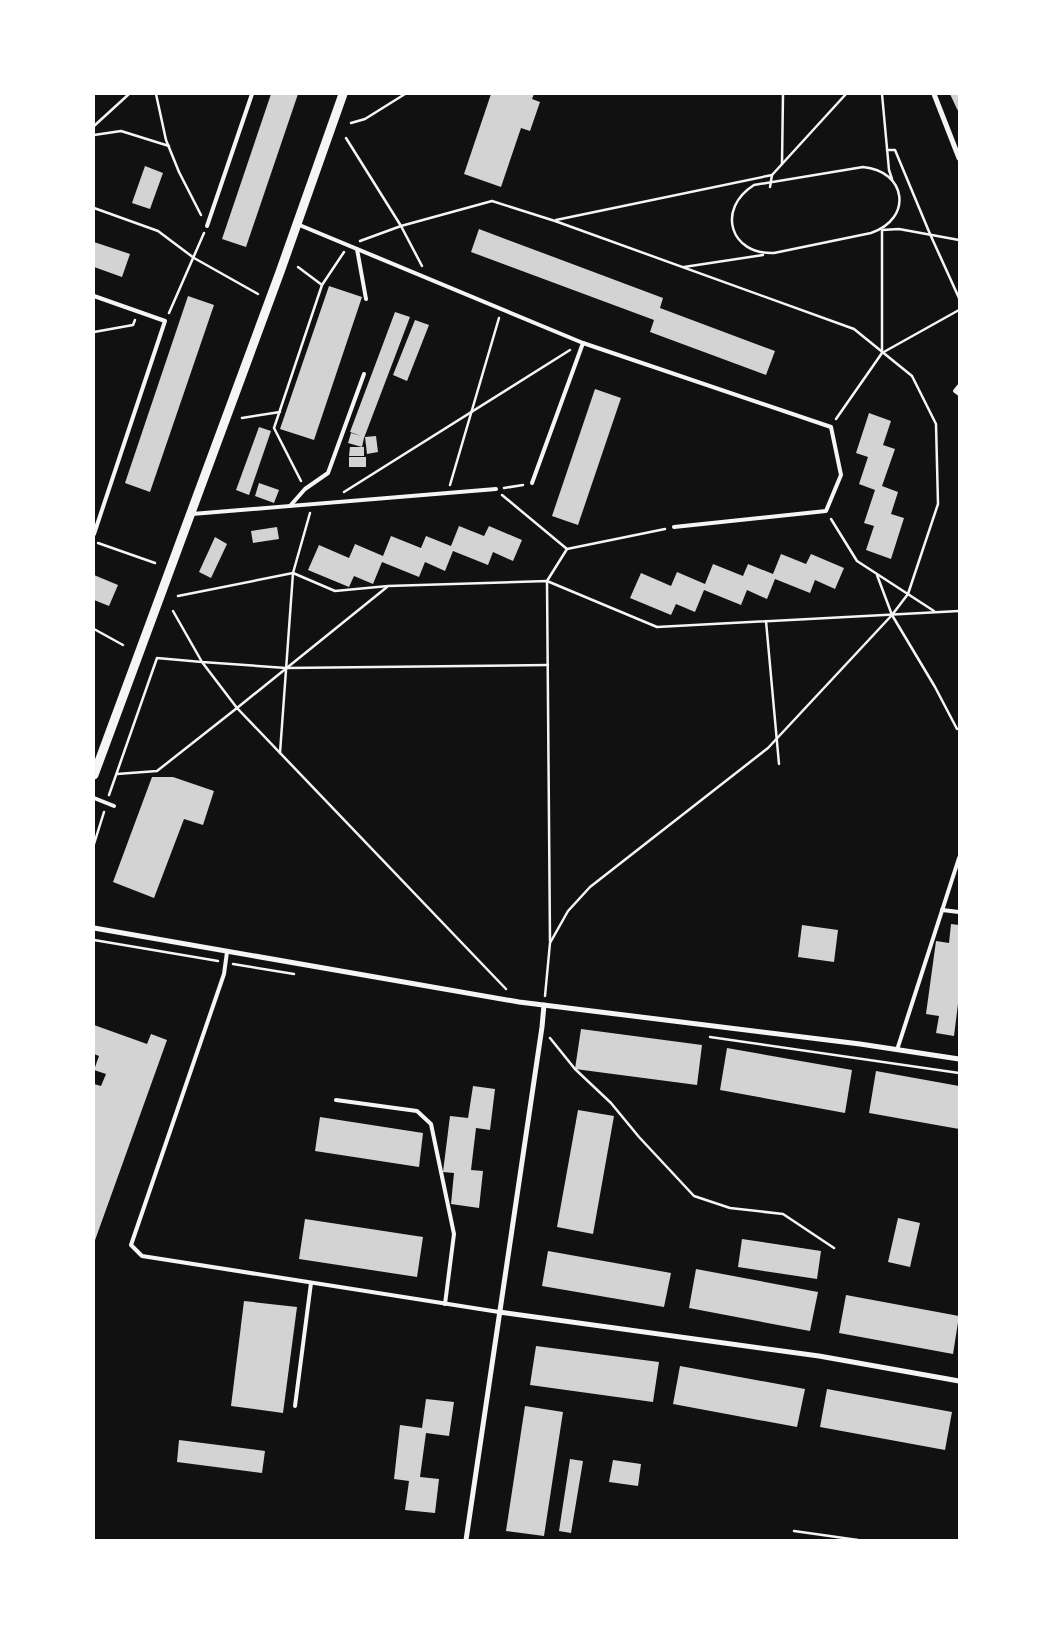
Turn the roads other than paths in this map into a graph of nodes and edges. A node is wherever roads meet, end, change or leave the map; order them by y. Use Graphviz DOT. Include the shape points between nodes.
graph roads {
  1 [pos="252,94"];
  2 [pos="343,94"];
  3 [pos="934,94"];
  4 [pos="959,158"];
  5 [pos="297,224"];
  6 [pos="207,226"];
  7 [pos="356,249"];
  8 [pos="94,296"];
  9 [pos="366,299"];
  10 [pos="583,343"];
  11 [pos="364,374"];
  12 [pos="959,386"];
  13 [pos="959,394"];
  14 [pos="532,483"];
  15 [pos="496,489"];
  16 [pos="290,506"];
  17 [pos="190,515"];
  18 [pos="674,527"];
  19 [pos="94,534"];
  20 [pos="94,775"];
  21 [pos="94,798"];
  22 [pos="114,806"];
  23 [pos="959,858"];
  24 [pos="942,910"];
  25 [pos="959,912"];
  26 [pos="94,928"];
  27 [pos="227,952"];
  28 [pos="544,1005"];
  29 [pos="897,1050"];
  30 [pos="959,1059"];
  31 [pos="336,1100"];
  32 [pos="311,1283"];
  33 [pos="445,1304"];
  34 [pos="499,1312"];
  35 [pos="959,1381"];
  36 [pos="295,1406"];
  37 [pos="466,1540"];
  1 -- 6 [label="lane"];
  2 -- 5 [label="street"];
  3 -- 4 [label="street"];
  5 -- 7 [label="lane"];
  5 -- 17 [label="street"];
  7 -- 9 [label="lane"];
  7 -- 10 [label="lane"];
  8 -- 19 [label="lane" via="165,321"];
  10 -- 14 [label="lane"];
  10 -- 18 [label="lane" via="831,427 841,475 826,511"];
  11 -- 16 [label="lane" via="328,474 305,489"];
  12 -- 13 [label="lane" via="955,391"];
  15 -- 16 [label="lane"];
  16 -- 17 [label="lane"];
  17 -- 20 [label="street"];
  21 -- 22 [label="lane"];
  23 -- 24 [label="lane"];
  24 -- 25 [label="lane"];
  24 -- 29 [label="lane"];
  26 -- 27 [label="street"];
  27 -- 28 [label="street"];
  27 -- 32 [label="lane" via="224,974 130,1245 142,1256"];
  28 -- 29 [label="street"];
  28 -- 34 [label="street"];
  29 -- 30 [label="street"];
  31 -- 33 [label="lane" via="417,1111 431,1124 454,1234"];
  32 -- 33 [label="lane"];
  32 -- 36 [label="lane"];
  33 -- 34 [label="lane"];
  34 -- 35 [label="street" via="819,1356"];
  34 -- 37 [label="street"];
}
